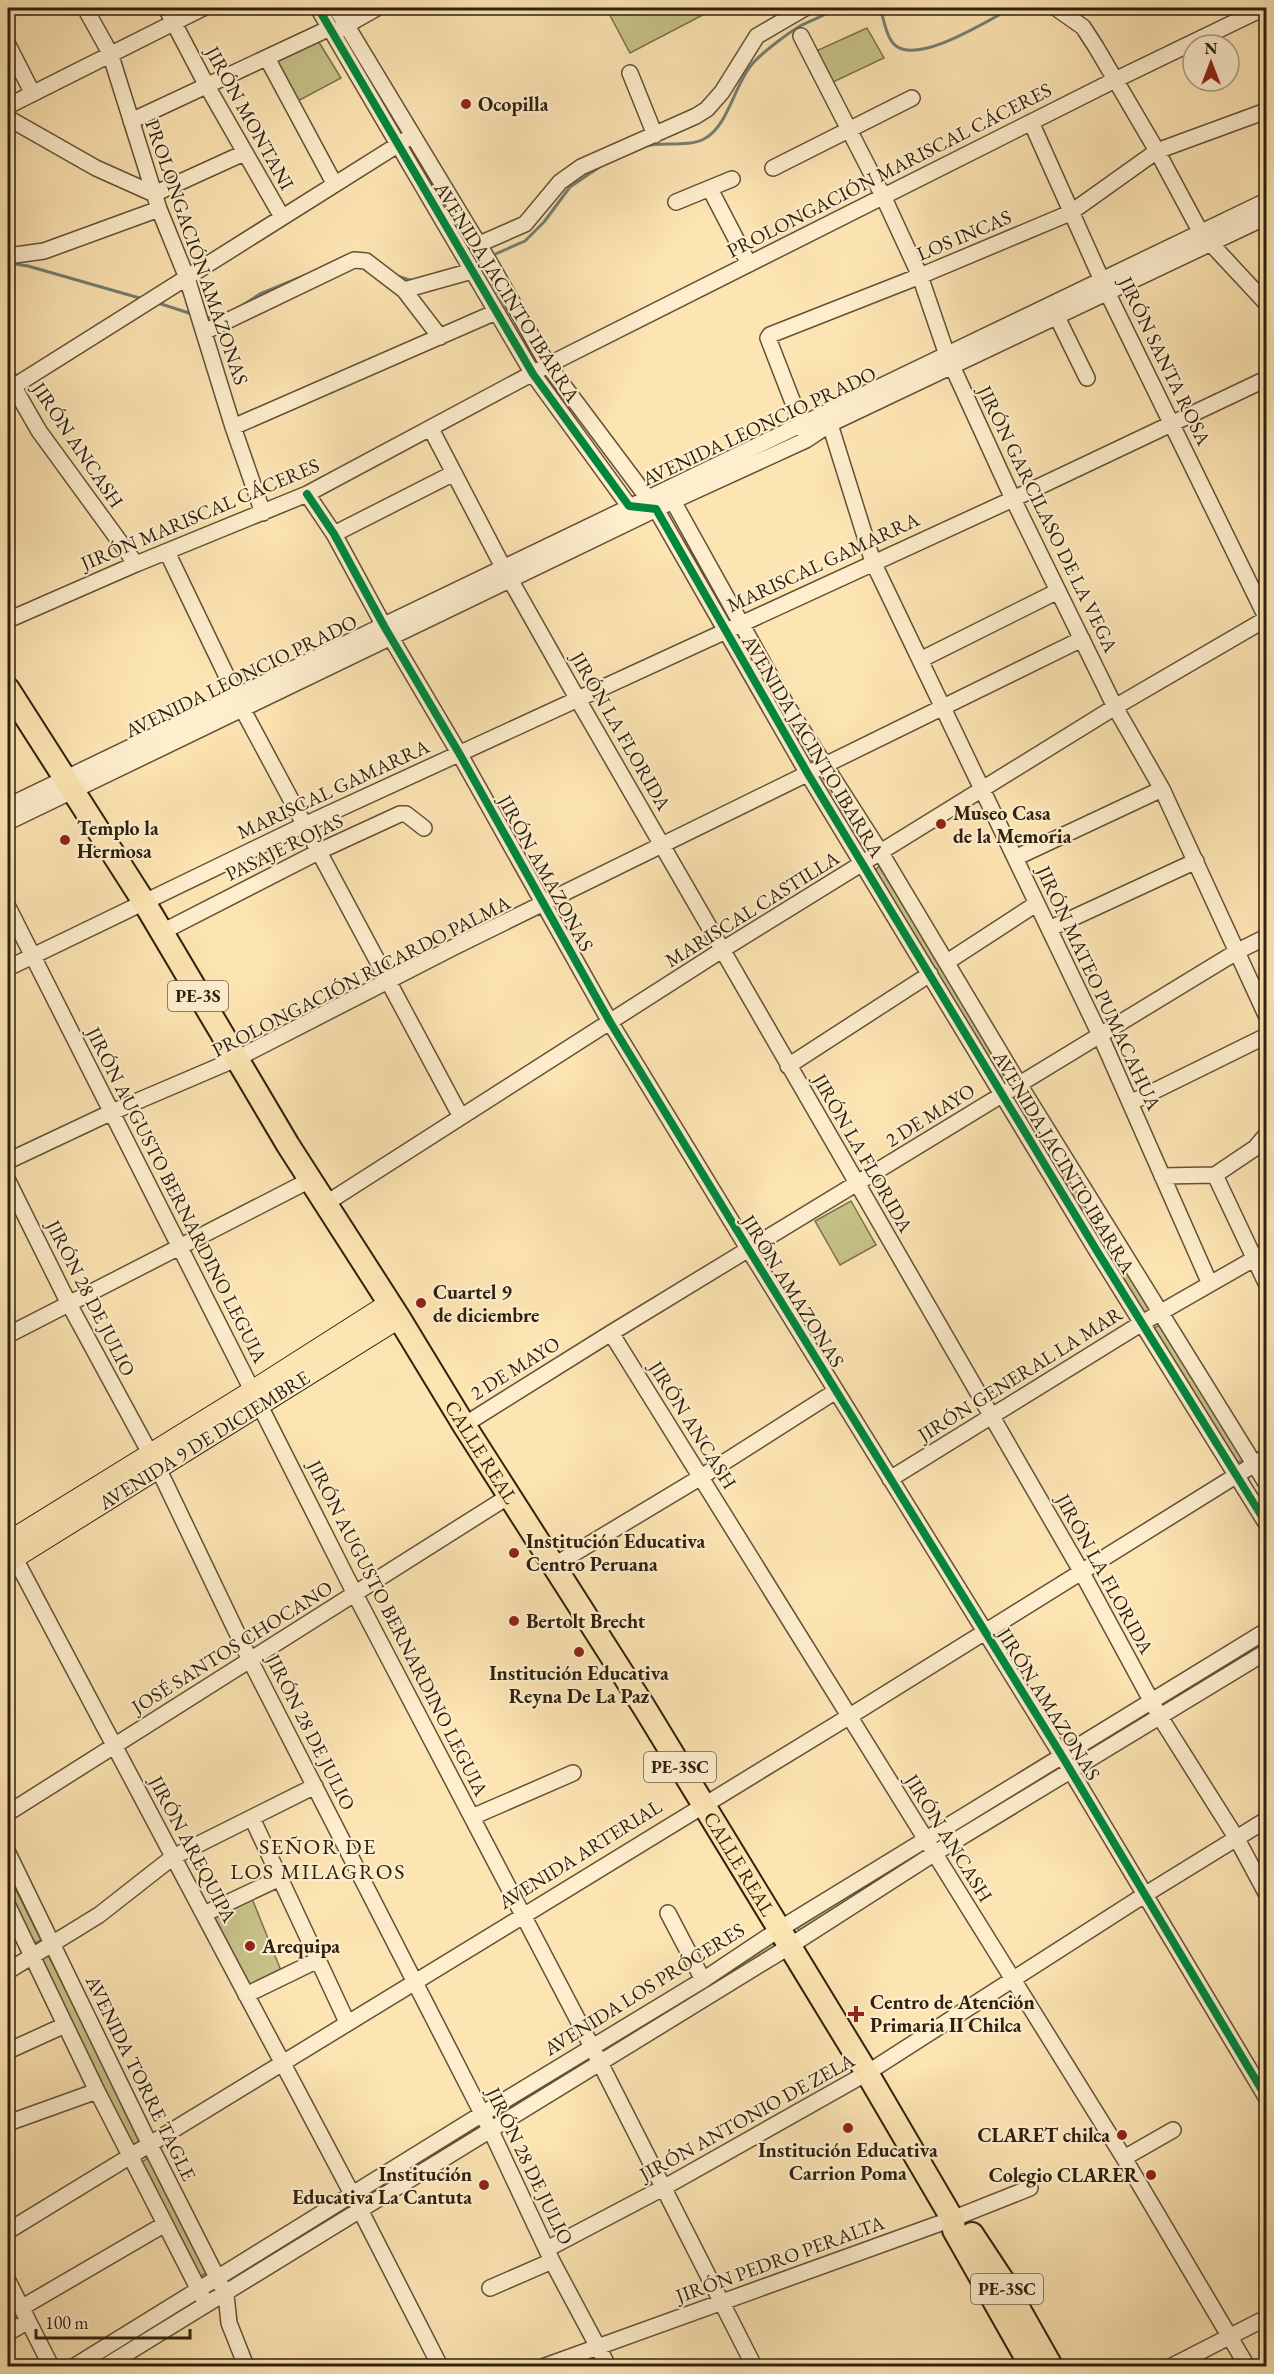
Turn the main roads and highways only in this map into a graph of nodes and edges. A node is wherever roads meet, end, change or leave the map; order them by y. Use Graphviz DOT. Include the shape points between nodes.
graph roads {
  1 [pos="8,689"];
  2 [pos="395,1311"];
  3 [pos="9,1551"];
  4 [pos="1041,2365"];
  1 -- 2 [label="highway, CALLE REAL / PE-3S"];
  2 -- 3 [label="main road, AVENIDA 9 DE DICIEMBRE"];
  2 -- 4 [label="highway, CALLE REAL / PE-3SC" via="644,1707 953,2219 966,2225 1003,2281"];
}
